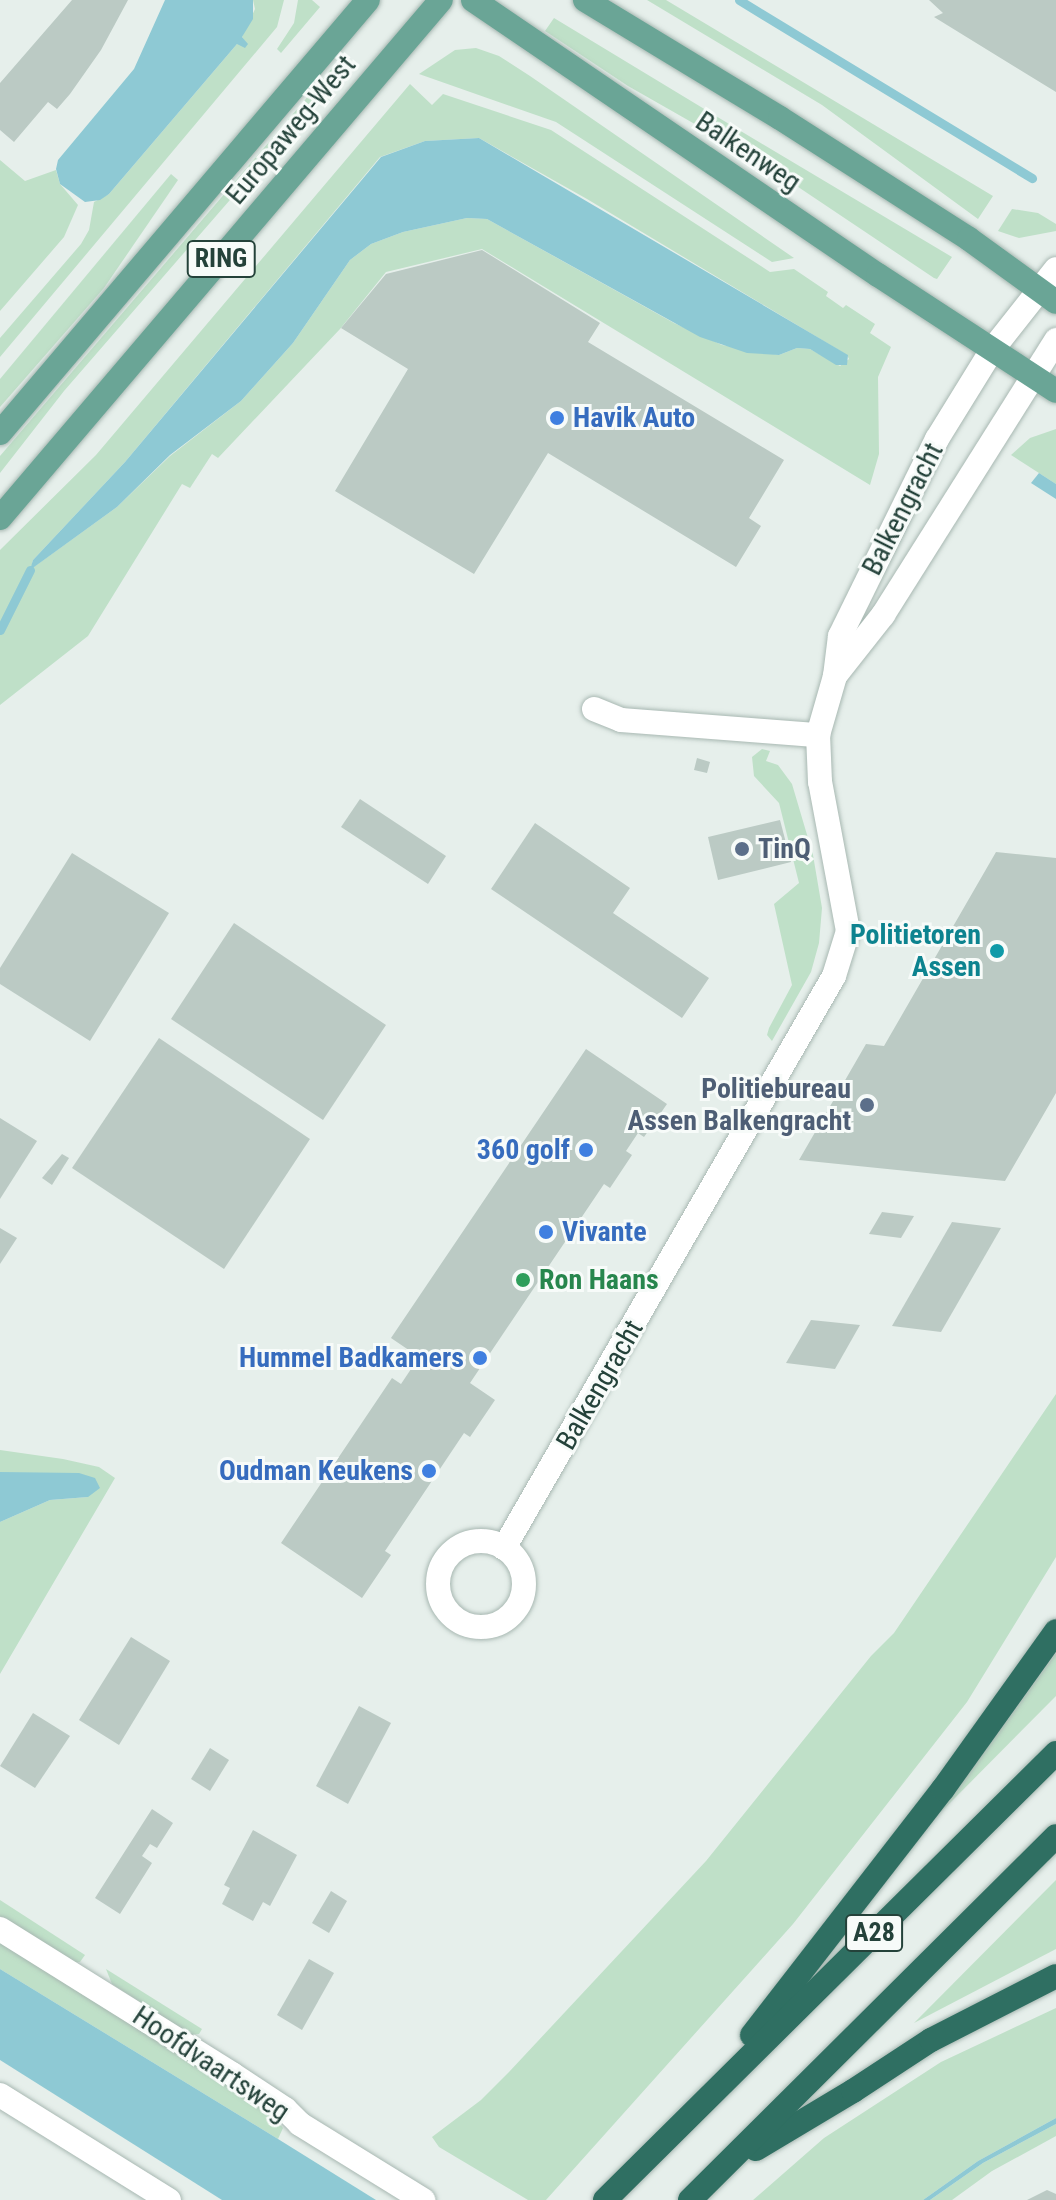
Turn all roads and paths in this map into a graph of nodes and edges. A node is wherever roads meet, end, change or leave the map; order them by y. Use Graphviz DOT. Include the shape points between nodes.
graph roads {
  1 [pos="368,0"];
  2 [pos="441,0"];
  3 [pos="473,0"];
  4 [pos="585,0"];
  5 [pos="1056,269"];
  6 [pos="1048,296"];
  7 [pos="1056,340"];
  8 [pos="992,350"];
  9 [pos="1031,376"];
  10 [pos="1056,391"];
  11 [pos="0,433"];
  12 [pos="0,518"];
  13 [pos="835,676"];
  14 [pos="594,709"];
  15 [pos="818,735"];
  16 [pos="504,1548"];
  17 [pos="1056,1631"];
  18 [pos="1056,1753"];
  19 [pos="1056,1836"];
  20 [pos="0,1929"];
  21 [pos="1056,1976"];
  22 [pos="0,2095"];
  23 [pos="692,2113"];
  24 [pos="727,2166"];
  25 [pos="169,2200"];
  26 [pos="423,2200"];
  27 [pos="605,2200"];
  28 [pos="690,2200"];
  1 -- 11 [label="main road, Europaweg-West / RING"];
  2 -- 12 [label="main road, Europaweg-West / RING"];
  3 -- 8 [label="main road, Balkenweg"];
  4 -- 6 [label="main road, Balkenweg" via="780,118"];
  5 -- 6 [label="street"];
  6 -- 8 [label="street"];
  7 -- 9 [label="street"];
  8 -- 9 [label="main road, Balkenweg"];
  8 -- 13 [label="street, Balkengracht" via="937,439 857,600 840,636"];
  9 -- 10 [label="main road, Balkenweg"];
  9 -- 13 [label="street, Balkengracht" via="883,615"];
  13 -- 15 [label="street, Balkengracht"];
  14 -- 15 [label="street" via="621,720"];
  15 -- 16 [label="street, Balkengracht" via="820,782 848,931 834,976"];
  17 -- 23 [label="highway, A28" via="943,1789"];
  18 -- 23 [label="highway, A28"];
  19 -- 24 [label="highway, A28"];
  20 -- 26 [label="street, Hoofdvaartsweg"];
  21 -- 24 [label="highway, A28" via="931,2040"];
  22 -- 25 [label="street"];
  23 -- 27 [label="highway, A28"];
  24 -- 28 [label="highway, A28"];
}
